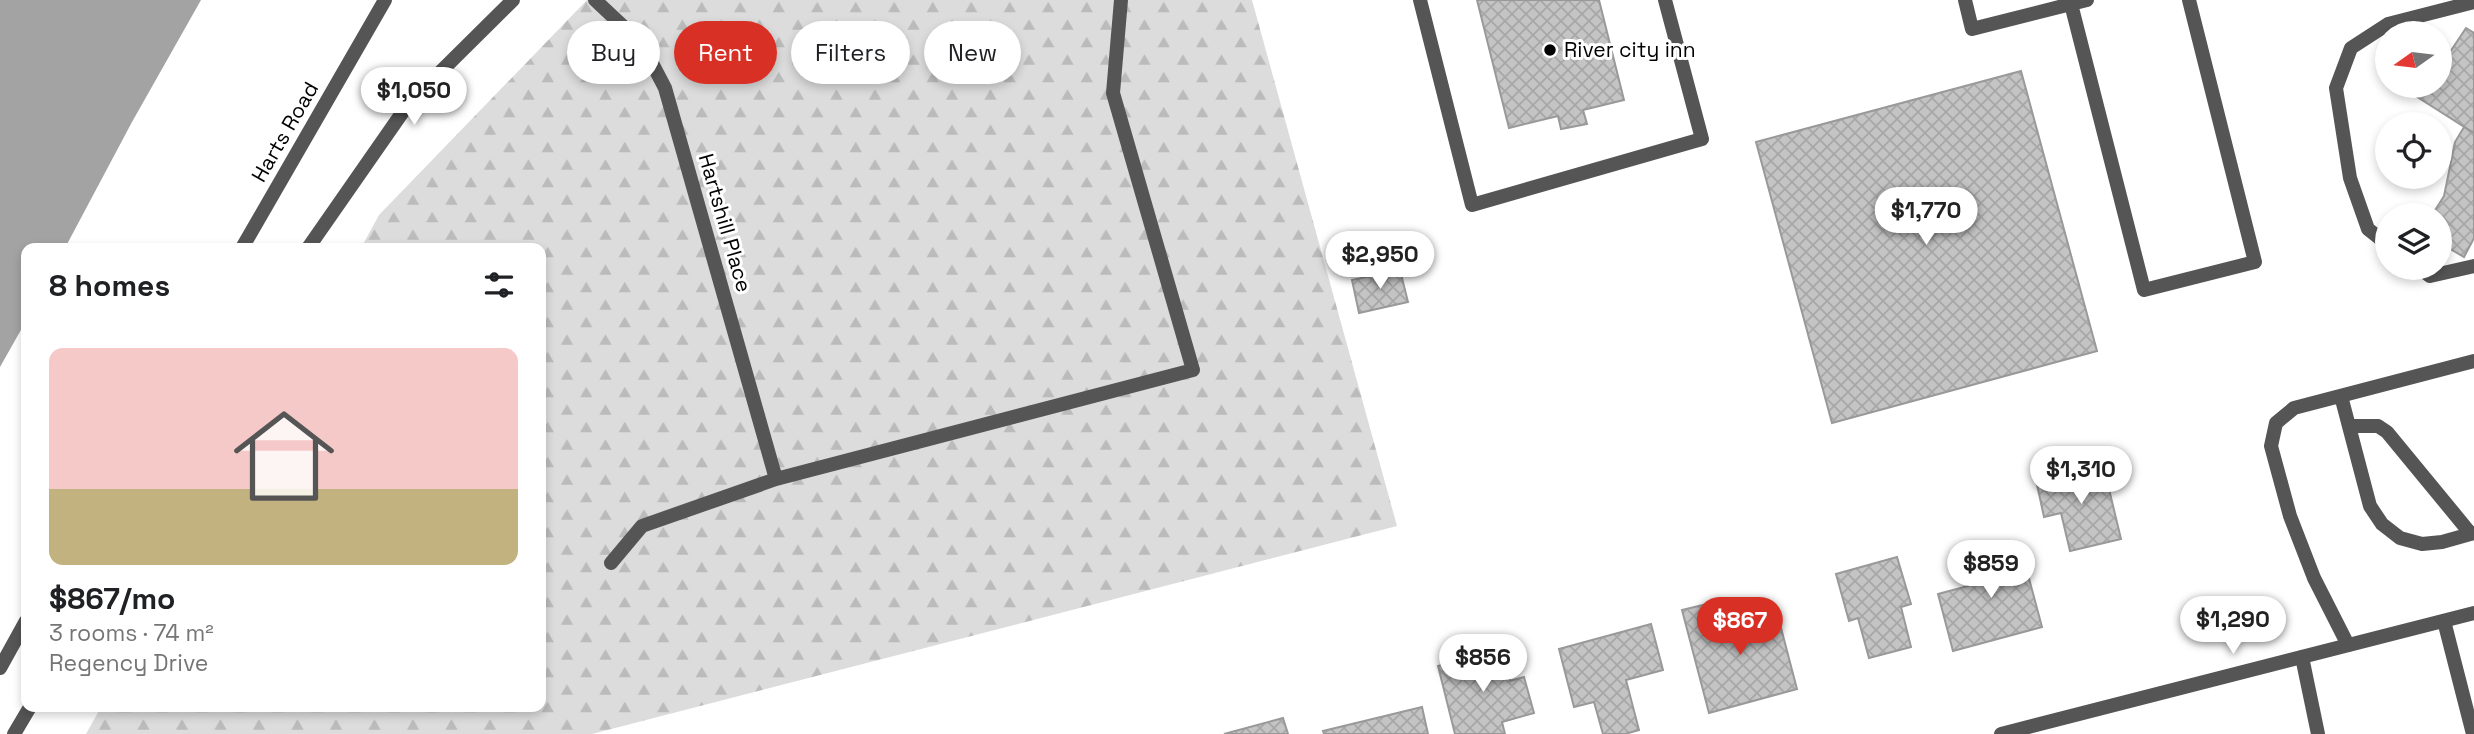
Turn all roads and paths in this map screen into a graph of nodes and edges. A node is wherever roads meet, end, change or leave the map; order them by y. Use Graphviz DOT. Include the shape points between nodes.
graph roads {
  1 [pos="385,0"];
  2 [pos="513,0"];
  3 [pos="595,0"];
  4 [pos="1121,0"];
  5 [pos="1420,0"];
  6 [pos="1665,0"];
  7 [pos="1965,0"];
  8 [pos="2087,0"];
  9 [pos="2189,0"];
  10 [pos="2474,2"];
  11 [pos="2071,4"];
  12 [pos="2375,235"];
  13 [pos="245,243"];
  14 [pos="311,243"];
  15 [pos="2474,266"];
  16 [pos="2452,271"];
  17 [pos="2474,361"];
  18 [pos="2341,396"];
  19 [pos="2349,426"];
  20 [pos="776,479"];
  21 [pos="2472,534"];
  22 [pos="611,564"];
  23 [pos="2474,614"];
  24 [pos="2444,621"];
  25 [pos="21,630"];
  26 [pos="2348,645"];
  27 [pos="2302,657"];
  28 [pos="0,668"];
  29 [pos="27,712"];
  30 [pos="2473,733"];
  31 [pos="14,734"];
  32 [pos="2001,734"];
  33 [pos="2318,734"];
  1 -- 13 [label="street, Harts Road"];
  2 -- 14 [label="street" via="409,103"];
  3 -- 20 [label="street, Hartshill Place" via="642,44 665,88"];
  4 -- 20 [label="street" via="1113,93 1193,370"];
  5 -- 6 [label="street" via="1472,205 1702,139"];
  7 -- 11 [label="street" via="1972,29"];
  8 -- 11 [label="street"];
  9 -- 11 [label="street" via="2255,262 2144,290"];
  10 -- 12 [label="street" via="2388,24 2351,48 2336,88 2350,178 2368,229"];
  15 -- 16 [label="street"];
  17 -- 18 [label="street"];
  18 -- 19 [label="street"];
  18 -- 26 [label="street" via="2294,408 2276,423 2271,446 2290,516 2314,578"];
  19 -- 21 [label="street" via="2378,426 2387,432"];
  19 -- 21 [label="street" via="2370,506 2382,524 2400,538 2422,544"];
  20 -- 22 [label="street" via="642,526"];
  23 -- 24 [label="street"];
  24 -- 26 [label="street"];
  24 -- 30 [label="street"];
  25 -- 28 [label="street"];
  26 -- 27 [label="street"];
  27 -- 32 [label="street"];
  27 -- 33 [label="street"];
  29 -- 31 [label="street"];
}
